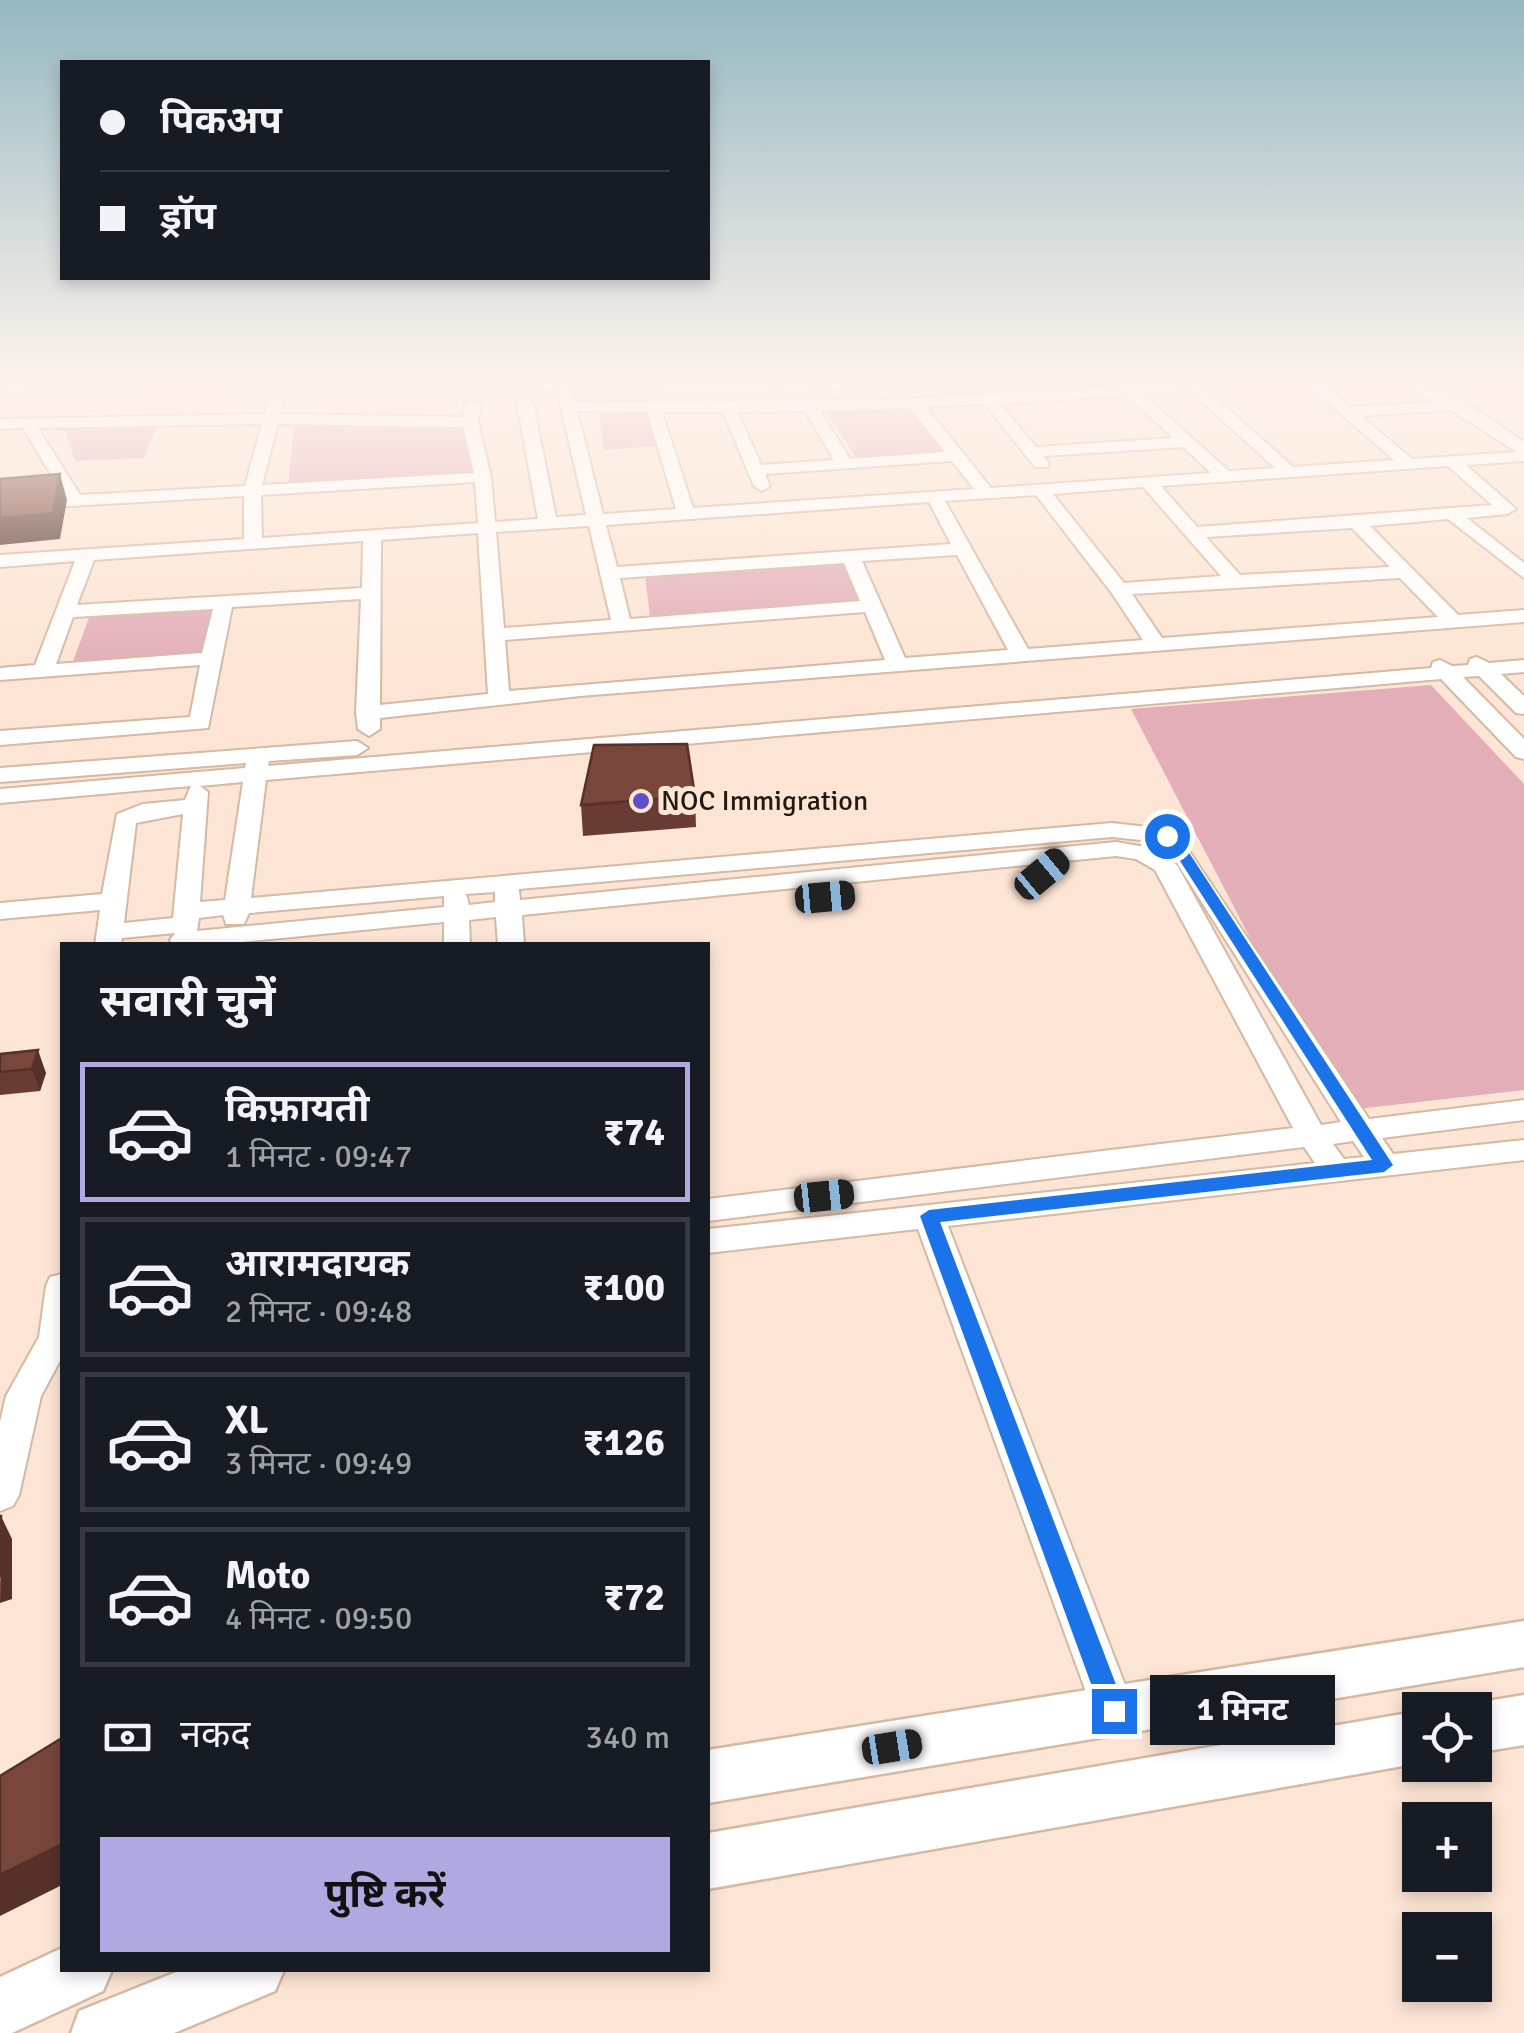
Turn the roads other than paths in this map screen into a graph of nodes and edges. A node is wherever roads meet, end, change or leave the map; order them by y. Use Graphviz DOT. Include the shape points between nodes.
graph roads {
  1 [pos="61,477"];
  2 [pos="256,477"];
  3 [pos="484,477"];
  4 [pos="539,477"];
  5 [pos="584,477"];
  6 [pos="674,477"];
  7 [pos="759,477"];
  8 [pos="974,477"];
  9 [pos="1044,477"];
  10 [pos="1244,477"];
  11 [pos="1471,477"];
  12 [pos="1225,478"];
  13 [pos="1150,484"];
  14 [pos="1051,491"];
  15 [pos="252,492"];
  16 [pos="988,495"];
  17 [pos="935,498"];
  18 [pos="76,502"];
  19 [pos="0,505"];
  20 [pos="770,508"];
  21 [pos="686,515"];
  22 [pos="1453,515"];
  23 [pos="594,520"];
  24 [pos="1356,522"];
  25 [pos="548,523"];
  26 [pos="486,528"];
  27 [pos="1194,532"];
  28 [pos="372,536"];
  29 [pos="253,543"];
  30 [pos="963,548"];
  31 [pos="87,554"];
  32 [pos="850,556"];
  33 [pos="0,560"];
  34 [pos="1403,572"];
  35 [pos="1524,572"];
  36 [pos="611,573"];
  37 [pos="1235,580"];
  38 [pos="1119,589"];
  39 [pos="370,593"];
  40 [pos="224,602"];
  41 [pos="872,606"];
  42 [pos="65,612"];
  43 [pos="1524,616"];
  44 [pos="1453,622"];
  45 [pos="622,625"];
  46 [pos="496,635"];
  47 [pos="1156,645"];
  48 [pos="1524,651"];
  49 [pos="1022,655"];
  50 [pos="211,658"];
  51 [pos="1476,662"];
  52 [pos="897,664"];
  53 [pos="1440,665"];
  54 [pos="1524,666"];
  55 [pos="43,670"];
  56 [pos="0,674"];
  57 [pos="499,699"];
  58 [pos="1524,708"];
  59 [pos="367,712"];
  60 [pos="1513,728"];
  61 [pos="0,738"];
  62 [pos="1524,752"];
  63 [pos="370,756"];
  64 [pos="257,764"];
  65 [pos="0,775"];
  66 [pos="198,782"];
  67 [pos="0,796"];
  68 [pos="1167,836"];
  69 [pos="1142,853"];
  70 [pos="507,896"];
  71 [pos="456,900"];
  72 [pos="114,901"];
  73 [pos="237,904"];
  74 [pos="0,912"];
  75 [pos="185,930"];
  76 [pos="109,938"];
  77 [pos="232,940"];
  78 [pos="457,942"];
  79 [pos="511,942"];
  80 [pos="1524,1110"];
  81 [pos="1360,1128"];
  82 [pos="1311,1134"];
  83 [pos="1524,1150"];
  84 [pos="1384,1165"];
  85 [pos="1336,1171"];
  86 [pos="710,1210"];
  87 [pos="929,1216"];
  88 [pos="710,1242"];
  89 [pos="59,1335"];
  90 [pos="0,1495"];
  91 [pos="1524,1644"];
  92 [pos="1114,1711"];
  93 [pos="1524,1720"];
  94 [pos="1492,1725"];
  95 [pos="1402,1740"];
  96 [pos="710,1777"];
  97 [pos="710,1861"];
  98 [pos="78,1972"];
  99 [pos="249,1972"];
  100 [pos="0,2008"];
  101 [pos="102,2033"];
  1 -- 18 [label="street"];
  2 -- 15 [label="street"];
  3 -- 15 [label="street"];
  3 -- 26 [label="street"];
  4 -- 25 [label="street"];
  5 -- 23 [label="street"];
  6 -- 21 [label="street"];
  7 -- 20 [label="street"];
  8 -- 16 [label="street"];
  9 -- 14 [label="street"];
  10 -- 12 [label="street"];
  11 -- 22 [label="street" via="1508,507"];
  12 -- 13 [label="street"];
  13 -- 14 [label="street"];
  13 -- 27 [label="street"];
  14 -- 16 [label="street"];
  14 -- 38 [label="street"];
  15 -- 18 [label="street"];
  15 -- 29 [label="street"];
  16 -- 17 [label="street"];
  17 -- 20 [label="street"];
  17 -- 30 [label="street"];
  18 -- 19 [label="street"];
  20 -- 21 [label="street"];
  21 -- 23 [label="street"];
  22 -- 24 [label="street"];
  22 -- 35 [label="street"];
  23 -- 25 [label="street"];
  23 -- 36 [label="street"];
  24 -- 27 [label="street"];
  24 -- 34 [label="street"];
  25 -- 26 [label="street"];
  26 -- 28 [label="street"];
  26 -- 46 [label="street"];
  27 -- 37 [label="street"];
  28 -- 29 [label="street"];
  28 -- 39 [label="street"];
  29 -- 31 [label="street"];
  30 -- 32 [label="street"];
  30 -- 49 [label="street"];
  31 -- 33 [label="street"];
  31 -- 42 [label="street"];
  32 -- 36 [label="street"];
  32 -- 41 [label="street"];
  34 -- 37 [label="street"];
  34 -- 44 [label="street"];
  36 -- 45 [label="street"];
  37 -- 38 [label="street"];
  38 -- 47 [label="street"];
  39 -- 40 [label="street"];
  39 -- 59 [label="street"];
  40 -- 42 [label="street"];
  40 -- 50 [label="street"];
  41 -- 45 [label="street"];
  41 -- 52 [label="street"];
  42 -- 55 [label="street"];
  43 -- 44 [label="street"];
  44 -- 47 [label="street"];
  45 -- 46 [label="street"];
  46 -- 57 [label="street"];
  47 -- 49 [label="street"];
  48 -- 51 [label="street"];
  49 -- 52 [label="street"];
  50 -- 55 [label="street"];
  50 -- 61 [label="street" via="200,722"];
  51 -- 53 [label="street"];
  51 -- 54 [label="street"];
  51 -- 58 [label="street"];
  52 -- 57 [label="street"];
  53 -- 60 [label="street"];
  53 -- 63 [label="street"];
  55 -- 56 [label="street"];
  57 -- 59 [label="street"];
  59 -- 63 [label="street"];
  60 -- 62 [label="street"];
  63 -- 64 [label="street"];
  64 -- 66 [label="street"];
  64 -- 73 [label="street"];
  65 -- 66 [label="street"];
  66 -- 67 [label="street"];
  66 -- 72 [label="street" via="125,818"];
  66 -- 75 [label="street"];
  68 -- 69 [label="street"];
  68 -- 70 [label="street" via="1112,830"];
  68 -- 81 [label="street"];
  69 -- 70 [label="street" via="1116,849 552,904"];
  69 -- 82 [label="street" via="1165,864"];
  70 -- 71 [label="street"];
  70 -- 79 [label="street"];
  71 -- 73 [label="street"];
  71 -- 77 [label="street"];
  71 -- 78 [label="street"];
  72 -- 74 [label="street"];
  72 -- 76 [label="street"];
  73 -- 75 [label="street"];
  73 -- 77 [label="street"];
  75 -- 76 [label="street"];
  75 -- 77 [label="street"];
  80 -- 81 [label="street"];
  81 -- 82 [label="street"];
  81 -- 84 [label="street"];
  82 -- 85 [label="street"];
  82 -- 86 [label="street"];
  83 -- 84 [label="street"];
  84 -- 85 [label="street"];
  85 -- 87 [label="street"];
  87 -- 88 [label="street"];
  87 -- 92 [label="street"];
  89 -- 90 [label="street" via="24,1396"];
  91 -- 92 [label="street"];
  92 -- 96 [label="street"];
  93 -- 94 [label="street"];
  95 -- 97 [label="street"];
  98 -- 100 [label="street"];
  99 -- 101 [label="street"];
}
